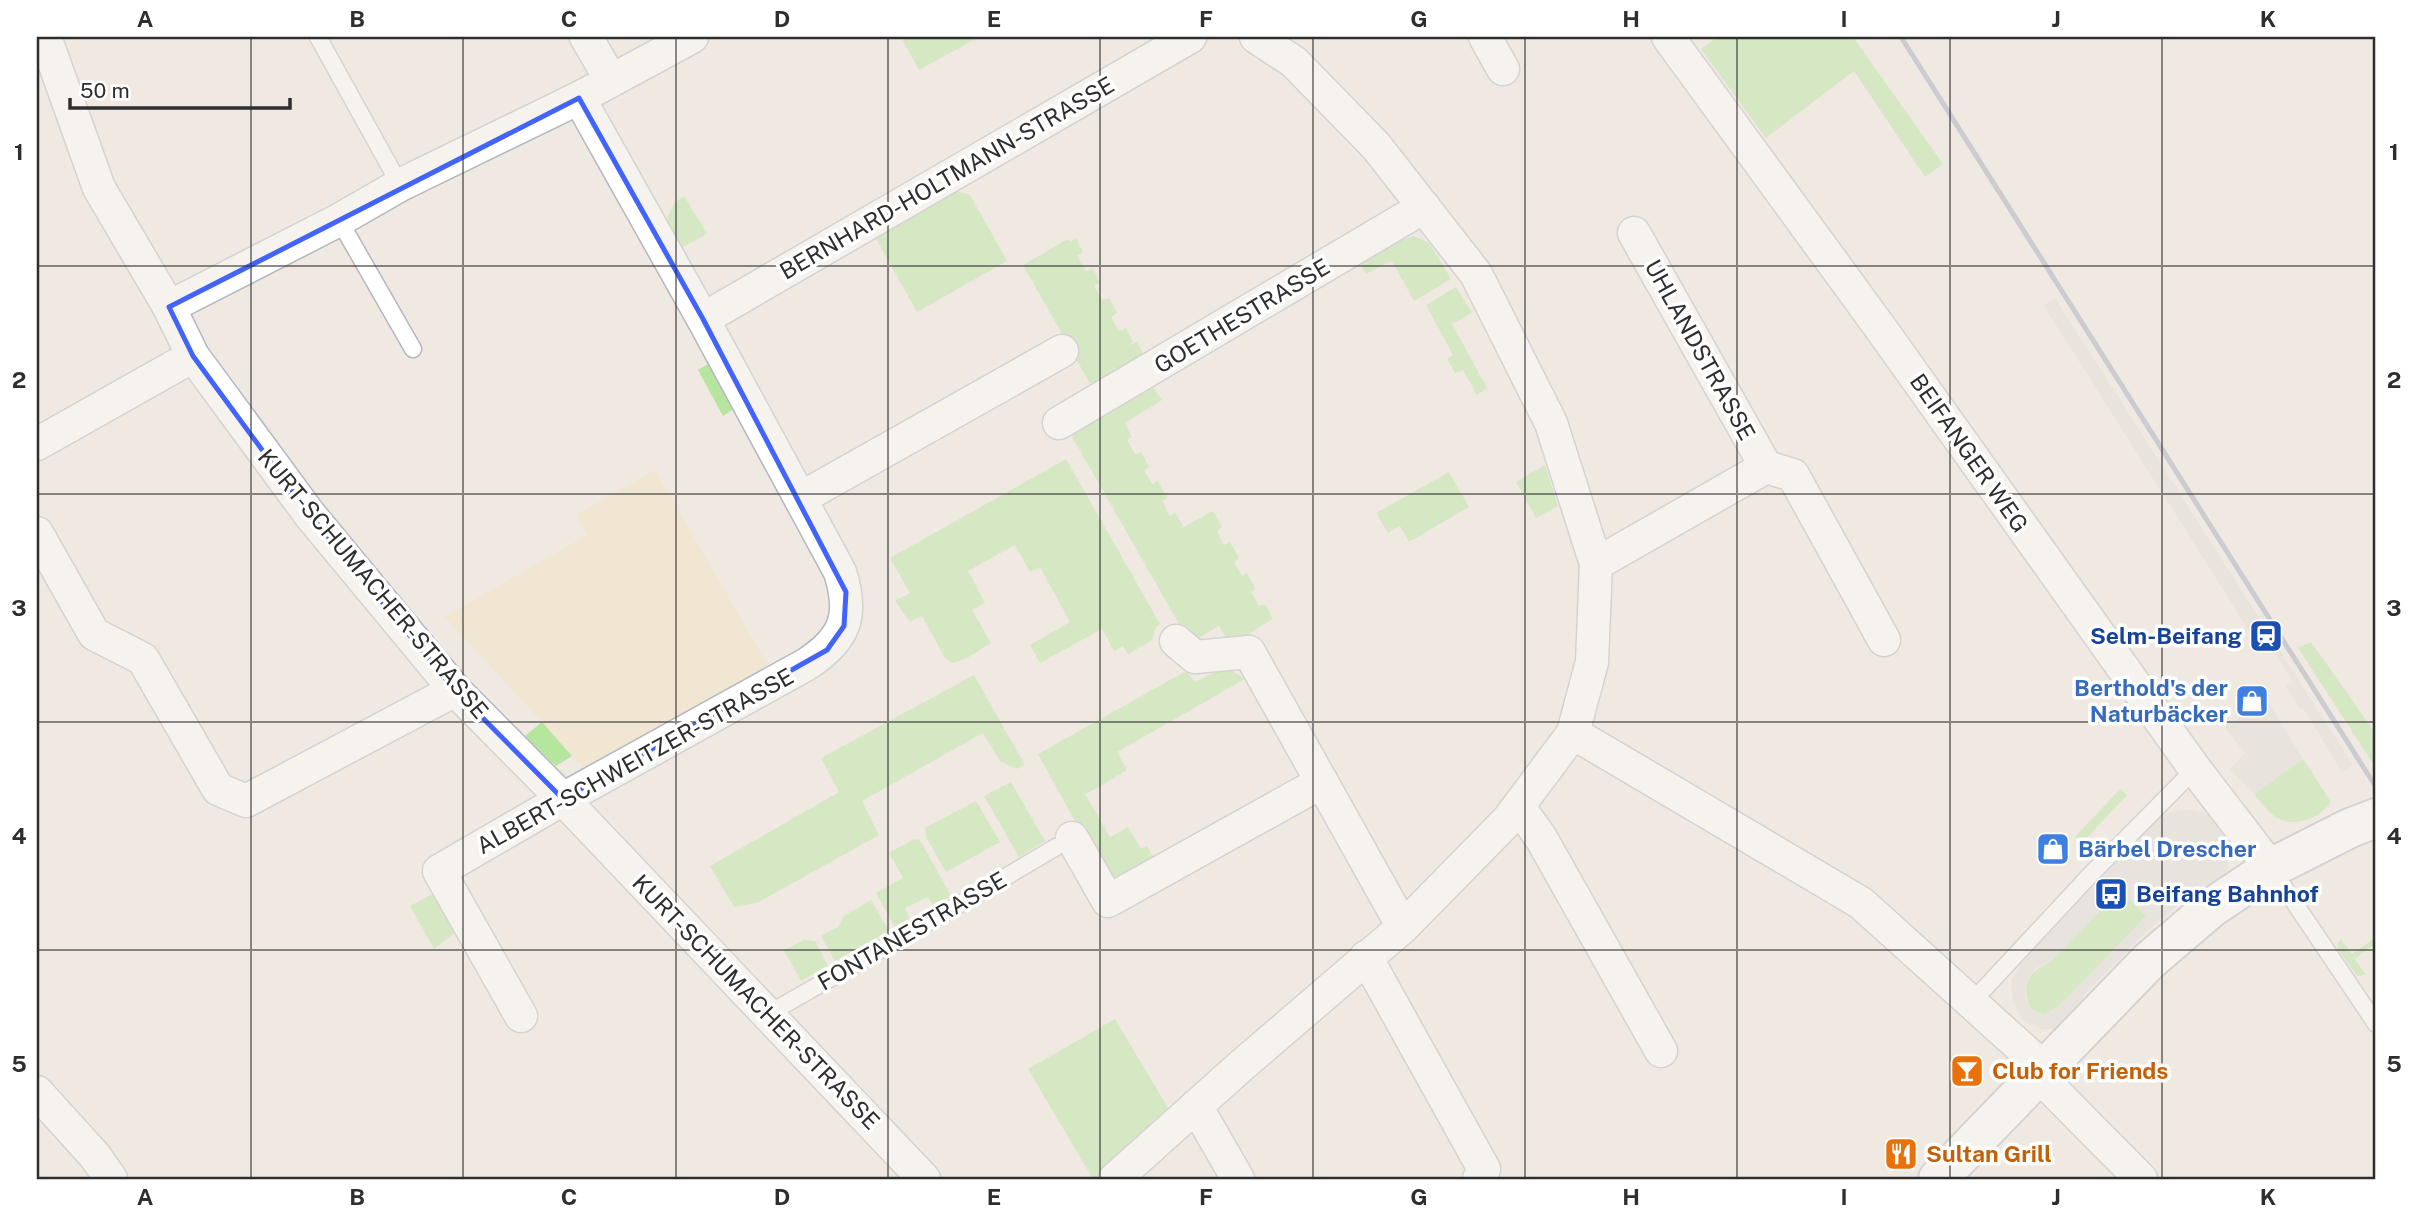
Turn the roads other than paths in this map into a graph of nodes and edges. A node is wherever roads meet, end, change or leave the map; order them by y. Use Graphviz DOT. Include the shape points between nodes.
graph roads {
  1 [pos="45,37"];
  2 [pos="318,37"];
  3 [pos="586,37"];
  4 [pos="692,37"];
  5 [pos="1190,37"];
  6 [pos="1256,37"];
  7 [pos="1485,37"];
  8 [pos="1668,37"];
  9 [pos="1503,69"];
  10 [pos="611,80"];
  11 [pos="579,98"];
  12 [pos="400,185"];
  13 [pos="1424,207"];
  14 [pos="340,220"];
  15 [pos="1634,233"];
  16 [pos="169,307"];
  17 [pos="704,319"];
  18 [pos="412,349"];
  19 [pos="1062,351"];
  20 [pos="193,356"];
  21 [pos="1059,423"];
  22 [pos="37,444"];
  23 [pos="1766,467"];
  24 [pos="800,498"];
  25 [pos="37,533"];
  26 [pos="1596,564"];
  27 [pos="1884,640"];
  28 [pos="1176,641"];
  29 [pos="455,690"];
  30 [pos="1573,733"];
  31 [pos="2195,769"];
  32 [pos="1322,782"];
  33 [pos="563,799"];
  34 [pos="1519,807"];
  35 [pos="2376,818"];
  36 [pos="1064,842"];
  37 [pos="2271,868"];
  38 [pos="1403,927"];
  39 [pos="1366,957"];
  40 [pos="1971,1003"];
  41 [pos="768,1014"];
  42 [pos="521,1016"];
  43 [pos="2376,1024"];
  44 [pos="1661,1051"];
  45 [pos="2041,1072"];
  46 [pos="37,1092"];
  47 [pos="1196,1106"];
  48 [pos="111,1179"];
  49 [pos="924,1179"];
  50 [pos="1115,1179"];
  51 [pos="1238,1179"];
  52 [pos="1479,1179"];
  53 [pos="1938,1179"];
  54 [pos="2141,1179"];
  1 -- 16 [label="street, KURT-SCHUMACHER-STRASSE" via="99,188"];
  2 -- 12 [label="lane"];
  3 -- 10 [label="street"];
  4 -- 10 [label="street"];
  5 -- 17 [label="street, BERNHARD-HOLTMANN-STRASSE"];
  6 -- 13 [label="street" via="1294,62 1376,146"];
  7 -- 9 [label="street"];
  8 -- 31 [label="street, BEIFANGER WEG"];
  10 -- 11 [label="street"];
  11 -- 12 [label="street"];
  11 -- 17 [label="street, ALBERT-SCHWEITZER-STRASSE"];
  12 -- 14 [label="street"];
  13 -- 21 [label="street, GOETHESTRASSE"];
  13 -- 26 [label="street" via="1476,274 1551,423"];
  14 -- 16 [label="street"];
  14 -- 18 [label="lane"];
  15 -- 23 [label="street, UHLANDSTRASSE"];
  16 -- 20 [label="street, KURT-SCHUMACHER-STRASSE"];
  17 -- 24 [label="street, ALBERT-SCHWEITZER-STRASSE"];
  19 -- 24 [label="street"];
  20 -- 22 [label="street"];
  20 -- 29 [label="street, KURT-SCHUMACHER-STRASSE" via="310,515"];
  23 -- 26 [label="street, UHLANDSTRASSE"];
  23 -- 27 [label="street, UHLANDSTRASSE" via="1793,475"];
  24 -- 33 [label="street, ALBERT-SCHWEITZER-STRASSE" via="846,592 844,626 836,640 807,664"];
  25 -- 29 [label="street" via="94,634 142,659 218,789 246,801"];
  26 -- 30 [label="street" via="1592,662"];
  28 -- 32 [label="street" via="1195,657 1248,652"];
  29 -- 33 [label="street, KURT-SCHUMACHER-STRASSE"];
  30 -- 34 [label="street"];
  30 -- 40 [label="street" via="1861,903"];
  31 -- 37 [label="street, BEIFANGER WEG"];
  31 -- 40 [label="lane"];
  32 -- 36 [label="street, FONTANESTRASSE" via="1108,901"];
  32 -- 38 [label="street"];
  33 -- 41 [label="street, KURT-SCHUMACHER-STRASSE"];
  33 -- 42 [label="street, ALBERT-SCHWEITZER-STRASSE" via="439,872"];
  34 -- 38 [label="street"];
  34 -- 44 [label="street"];
  35 -- 37 [label="street"];
  36 -- 41 [label="lane, FONTANESTRASSE"];
  37 -- 43 [label="lane"];
  37 -- 45 [label="street" via="2211,908 2149,961"];
  38 -- 39 [label="street"];
  39 -- 47 [label="street"];
  39 -- 52 [label="street" via="1484,1170"];
  40 -- 45 [label="street"];
  41 -- 49 [label="street, KURT-SCHUMACHER-STRASSE"];
  45 -- 53 [label="street"];
  45 -- 54 [label="street"];
  46 -- 48 [label="street"];
  47 -- 50 [label="street"];
  47 -- 51 [label="street"];
}
